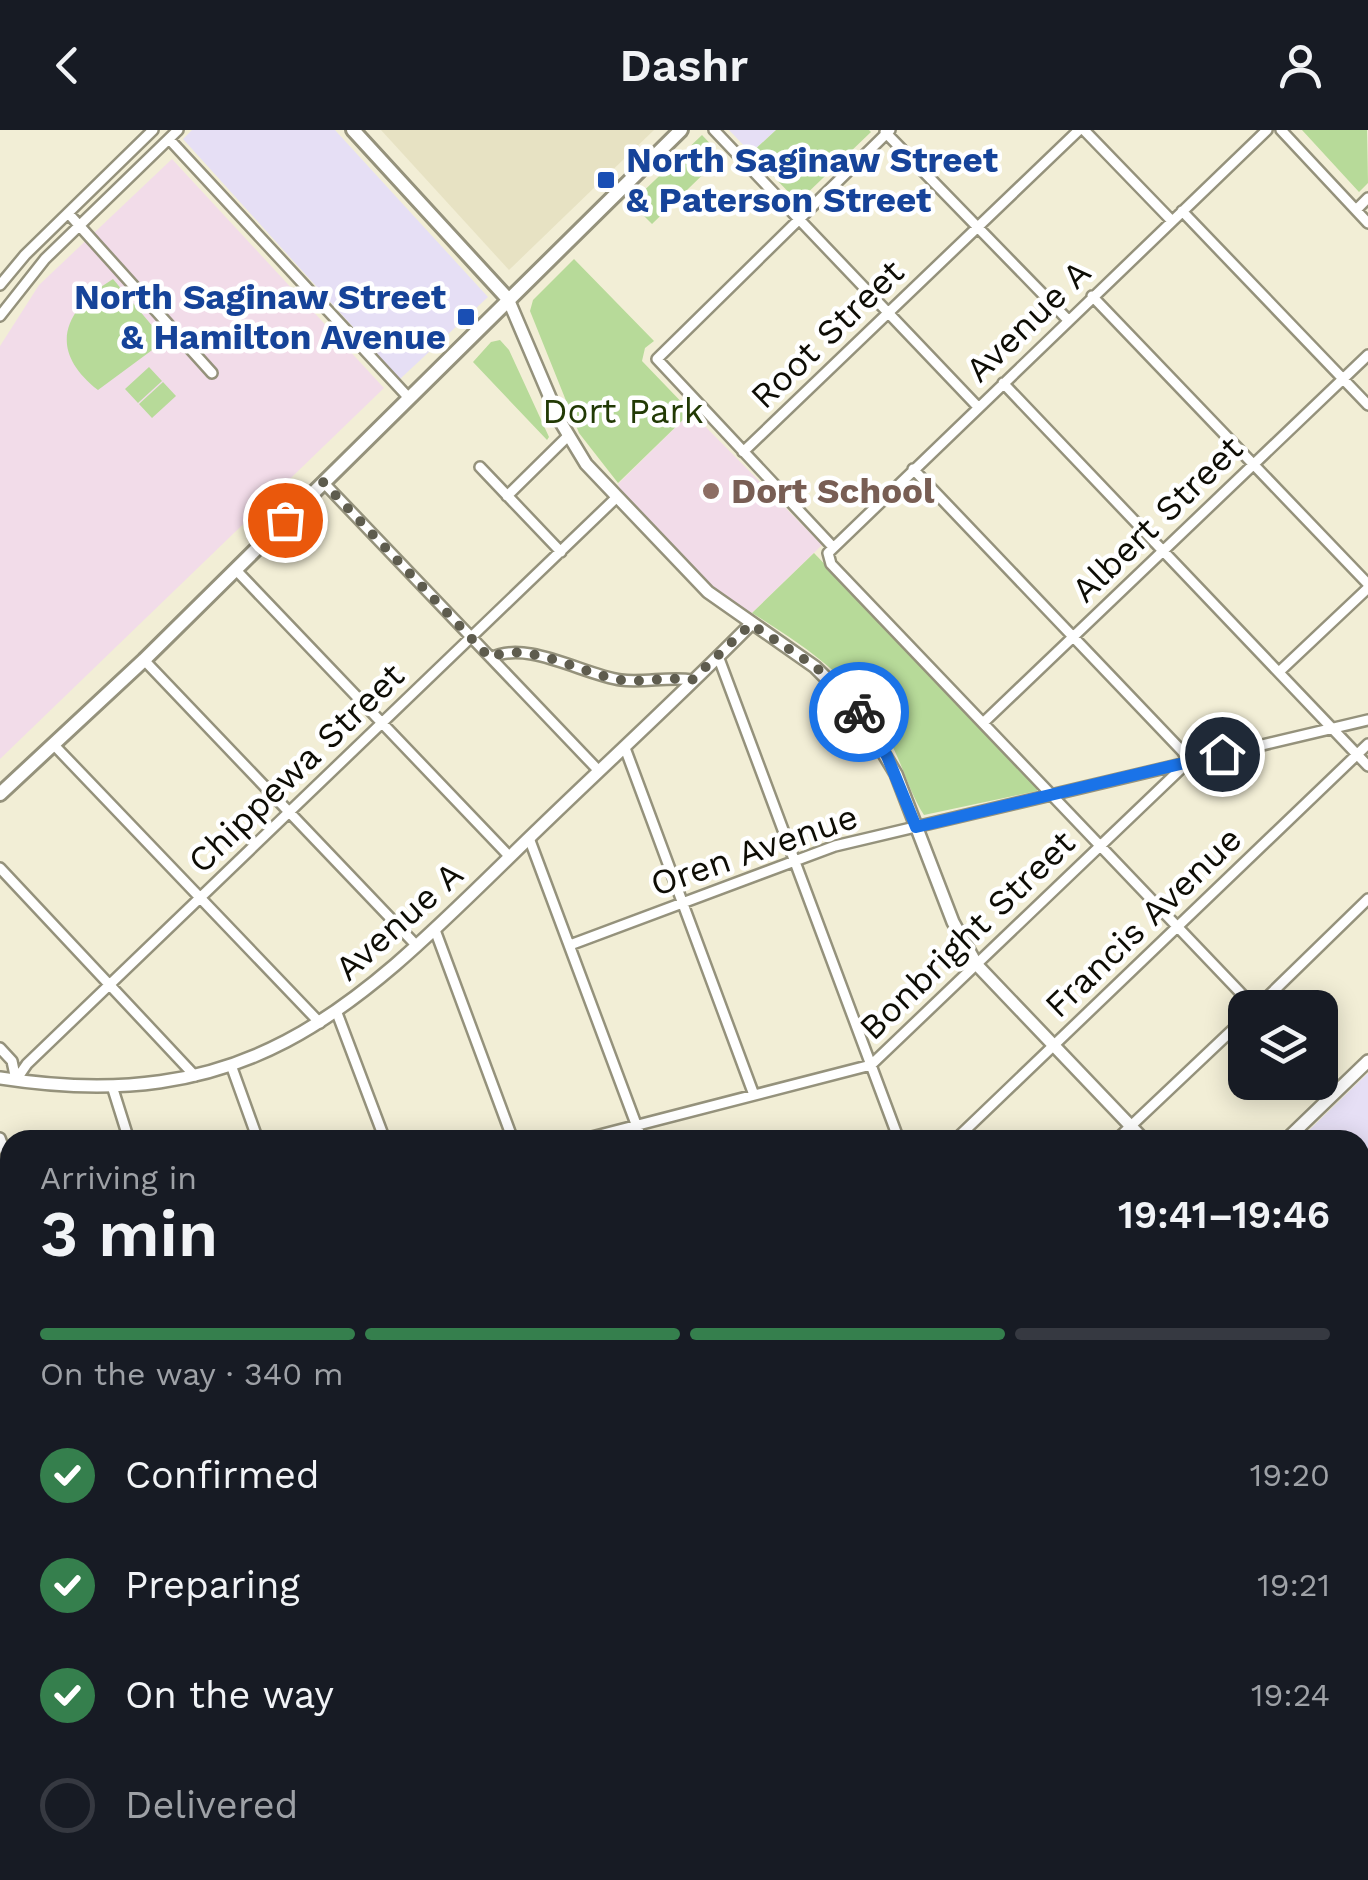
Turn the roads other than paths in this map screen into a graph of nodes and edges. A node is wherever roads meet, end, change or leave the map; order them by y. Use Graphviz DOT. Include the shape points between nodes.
graph roads {
  1 [pos="153,130"];
  2 [pos="178,130"];
  3 [pos="353,130"];
  4 [pos="680,130"];
  5 [pos="714,130"];
  6 [pos="1082,130"];
  7 [pos="1267,130"];
  8 [pos="1281,130"];
  9 [pos="887,131"];
  10 [pos="169,139"];
  11 [pos="1368,198"];
  12 [pos="1356,210"];
  13 [pos="1182,211"];
  14 [pos="68,212"];
  15 [pos="798,220"];
  16 [pos="1172,221"];
  17 [pos="1368,223"];
  18 [pos="79,226"];
  19 [pos="978,228"];
  20 [pos="0,285"];
  21 [pos="1092,296"];
  22 [pos="508,299"];
  23 [pos="888,314"];
  24 [pos="0,316"];
  25 [pos="1068,320"];
  26 [pos="1368,356"];
  27 [pos="212,373"];
  28 [pos="1343,380"];
  29 [pos="1003,383"];
  30 [pos="408,397"];
  31 [pos="1368,405"];
  32 [pos="978,407"];
  33 [pos="568,436"];
  34 [pos="743,452"];
  35 [pos="1254,464"];
  36 [pos="480,467"];
  37 [pos="912,469"];
  38 [pos="323,482"];
  39 [pos="507,496"];
  40 [pos="616,498"];
  41 [pos="830,549"];
  42 [pos="1164,550"];
  43 [pos="561,552"];
  44 [pos="235,569"];
  45 [pos="1368,586"];
  46 [pos="751,624"];
  47 [pos="1075,636"];
  48 [pos="472,638"];
  49 [pos="718,656"];
  50 [pos="490,658"];
  51 [pos="144,660"];
  52 [pos="1280,671"];
  53 [pos="692,680"];
  54 [pos="1368,720"];
  55 [pos="984,722"];
  56 [pos="382,724"];
  57 [pos="1332,728"];
  58 [pos="53,744"];
  59 [pos="1368,744"];
  60 [pos="624,748"];
  61 [pos="1357,754"];
  62 [pos="1188,762"];
  63 [pos="1368,766"];
  64 [pos="599,771"];
  65 [pos="1052,792"];
  66 [pos="0,794"];
  67 [pos="289,813"];
  68 [pos="916,827"];
  69 [pos="529,838"];
  70 [pos="1100,846"];
  71 [pos="510,856"];
  72 [pos="795,861"];
  73 [pos="0,868"];
  74 [pos="201,897"];
  75 [pos="1368,899"];
  76 [pos="682,903"];
  77 [pos="1178,927"];
  78 [pos="436,930"];
  79 [pos="570,945"];
  80 [pos="417,946"];
  81 [pos="976,964"];
  82 [pos="110,984"];
  83 [pos="1238,990"];
  84 [pos="1274,990"];
  85 [pos="337,1013"];
  86 [pos="320,1024"];
  87 [pos="1228,1034"];
  88 [pos="1053,1046"];
  89 [pos="0,1048"];
  90 [pos="1368,1063"];
  91 [pos="231,1065"];
  92 [pos="871,1065"];
  93 [pos="195,1076"];
  94 [pos="0,1078"];
  95 [pos="16,1080"];
  96 [pos="112,1086"];
  97 [pos="1338,1090"];
  98 [pos="754,1094"];
  99 [pos="1328,1100"];
  100 [pos="637,1126"];
  101 [pos="1130,1126"];
  102 [pos="127,1130"];
  103 [pos="254,1130"];
  104 [pos="381,1130"];
  105 [pos="509,1130"];
  106 [pos="621,1130"];
  107 [pos="638,1130"];
  108 [pos="895,1130"];
  109 [pos="965,1130"];
  110 [pos="1126,1130"];
  111 [pos="1134,1130"];
  112 [pos="1299,1130"];
  1 -- 14 [label="street"];
  2 -- 10 [label="street"];
  3 -- 22 [label="main road"];
  4 -- 22 [label="main road"];
  5 -- 15 [label="street"];
  6 -- 16 [label="street"];
  6 -- 19 [label="street, Root Street"];
  7 -- 13 [label="street, Avenue A"];
  8 -- 12 [label="street"];
  9 -- 15 [label="street"];
  9 -- 19 [label="street"];
  10 -- 18 [label="street"];
  10 -- 30 [label="street"];
  11 -- 12 [label="street"];
  12 -- 17 [label="street"];
  13 -- 16 [label="street, Avenue A"];
  13 -- 28 [label="street"];
  14 -- 18 [label="street"];
  14 -- 20 [label="street"];
  15 -- 23 [label="street"];
  15 -- 34 [label="street" via="657,359"];
  16 -- 21 [label="street, Avenue A"];
  18 -- 24 [label="street"];
  18 -- 27 [label="street"];
  19 -- 23 [label="street, Root Street"];
  19 -- 25 [label="street"];
  21 -- 25 [label="street, Avenue A"];
  21 -- 35 [label="street"];
  22 -- 30 [label="main road"];
  22 -- 33 [label="street"];
  23 -- 32 [label="street"];
  23 -- 34 [label="street, Root Street"];
  25 -- 29 [label="street, Avenue A"];
  26 -- 28 [label="street, Albert Street"];
  28 -- 31 [label="street"];
  28 -- 35 [label="street, Albert Street"];
  29 -- 32 [label="street, Avenue A"];
  29 -- 42 [label="street"];
  30 -- 38 [label="main road"];
  32 -- 37 [label="street, Avenue A"];
  33 -- 39 [label="street"];
  33 -- 40 [label="street"];
  34 -- 41 [label="street"];
  35 -- 42 [label="street, Albert Street"];
  35 -- 45 [label="street"];
  36 -- 39 [label="street"];
  37 -- 41 [label="street, Avenue A"];
  37 -- 47 [label="street"];
  38 -- 44 [label="main road"];
  38 -- 48 [label="street"];
  39 -- 43 [label="street"];
  40 -- 43 [label="street, Chippewa Street"];
  40 -- 46 [label="street" via="708,592"];
  41 -- 55 [label="street" via="831,564"];
  42 -- 47 [label="street, Albert Street"];
  42 -- 52 [label="street"];
  43 -- 48 [label="street, Chippewa Street"];
  44 -- 51 [label="main road"];
  44 -- 56 [label="street"];
  45 -- 52 [label="street"];
  46 -- 49 [label="street, Avenue A"];
  46 -- 68 [label="street" via="816,667 857,709 887,756"];
  47 -- 55 [label="street, Albert Street"];
  47 -- 62 [label="street"];
  48 -- 50 [label="street"];
  48 -- 56 [label="street, Chippewa Street"];
  49 -- 53 [label="street, Avenue A"];
  49 -- 72 [label="street"];
  50 -- 53 [label="street" via="529,654 616,680"];
  50 -- 64 [label="street"];
  51 -- 58 [label="main road"];
  51 -- 67 [label="street"];
  52 -- 57 [label="street"];
  53 -- 60 [label="street, Avenue A"];
  54 -- 57 [label="street, Oren Avenue"];
  55 -- 65 [label="street"];
  56 -- 67 [label="street, Chippewa Street"];
  56 -- 71 [label="street"];
  57 -- 61 [label="street"];
  57 -- 62 [label="street, Oren Avenue"];
  58 -- 66 [label="main road"];
  58 -- 74 [label="street"];
  59 -- 61 [label="street, Francis Avenue"];
  60 -- 64 [label="street, Avenue A"];
  60 -- 76 [label="street"];
  61 -- 63 [label="street"];
  61 -- 77 [label="street, Francis Avenue"];
  62 -- 65 [label="street, Oren Avenue"];
  62 -- 70 [label="street, Bonbright Street"];
  64 -- 69 [label="street, Avenue A"];
  65 -- 68 [label="street, Oren Avenue"];
  65 -- 70 [label="street"];
  67 -- 74 [label="street, Chippewa Street"];
  67 -- 80 [label="street"];
  68 -- 72 [label="street, Oren Avenue"];
  68 -- 81 [label="street"];
  69 -- 71 [label="street, Avenue A"];
  69 -- 79 [label="street"];
  70 -- 77 [label="street"];
  70 -- 81 [label="street, Bonbright Street"];
  71 -- 78 [label="street, Avenue A"];
  72 -- 76 [label="street, Oren Avenue"];
  72 -- 92 [label="street"];
  73 -- 82 [label="street"];
  74 -- 82 [label="street, Chippewa Street"];
  74 -- 86 [label="street"];
  75 -- 84 [label="street"];
  76 -- 79 [label="street, Oren Avenue"];
  76 -- 98 [label="street"];
  77 -- 83 [label="street"];
  77 -- 88 [label="street, Francis Avenue"];
  78 -- 80 [label="street, Avenue A"];
  78 -- 105 [label="street"];
  79 -- 100 [label="street"];
  80 -- 85 [label="street, Avenue A"];
  81 -- 88 [label="street"];
  81 -- 92 [label="street, Bonbright Street"];
  82 -- 93 [label="street"];
  82 -- 95 [label="street, Chippewa Street"];
  85 -- 86 [label="street, Avenue A"];
  85 -- 104 [label="street"];
  86 -- 91 [label="street, Avenue A"];
  87 -- 101 [label="street"];
  88 -- 101 [label="street"];
  88 -- 109 [label="street, Francis Avenue"];
  89 -- 95 [label="street"];
  90 -- 97 [label="street"];
  91 -- 93 [label="street, Avenue A"];
  91 -- 103 [label="street"];
  92 -- 98 [label="street, Bonbright Street"];
  92 -- 108 [label="street"];
  93 -- 96 [label="street, Avenue A"];
  94 -- 95 [label="street, Avenue A"];
  95 -- 96 [label="street, Avenue A"];
  96 -- 102 [label="street"];
  98 -- 100 [label="street, Bonbright Street"];
  99 -- 112 [label="street"];
  100 -- 106 [label="street, Bonbright Street"];
  100 -- 107 [label="street"];
  101 -- 110 [label="street"];
  101 -- 111 [label="street"];
}
